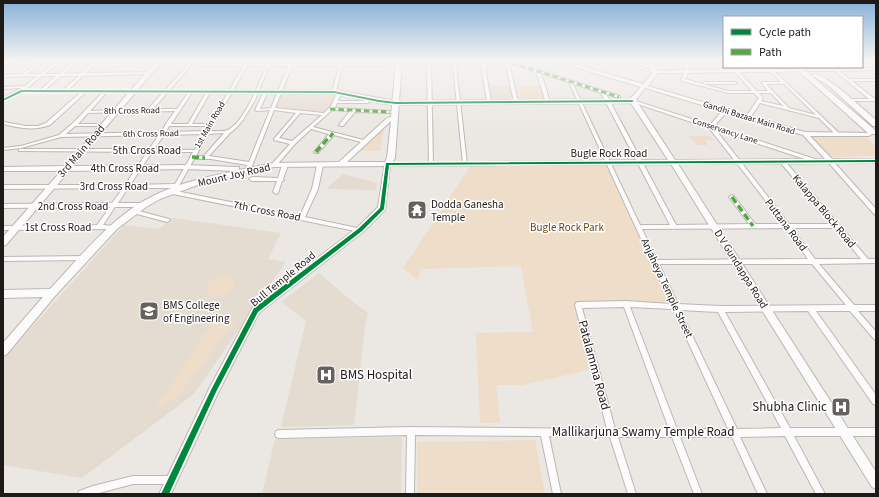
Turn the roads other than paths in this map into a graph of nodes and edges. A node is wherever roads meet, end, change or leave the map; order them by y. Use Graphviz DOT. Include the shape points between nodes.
graph roads {
  1 [pos="30,83"];
  2 [pos="50,83"];
  3 [pos="72,83"];
  4 [pos="140,83"];
  5 [pos="172,83"];
  6 [pos="234,83"];
  7 [pos="261,83"];
  8 [pos="283,83"];
  9 [pos="337,83"];
  10 [pos="394,83"];
  11 [pos="430,83"];
  12 [pos="457,83"];
  13 [pos="486,83"];
  14 [pos="512,83"];
  15 [pos="542,83"];
  16 [pos="571,83"];
  17 [pos="574,83"];
  18 [pos="635,83"];
  19 [pos="646,83"];
  20 [pos="695,83"];
  21 [pos="748,83"];
  22 [pos="763,83"];
  23 [pos="786,83"];
  24 [pos="814,83"];
  25 [pos="827,83"];
  26 [pos="854,83"];
  27 [pos="644,86"];
  28 [pos="25,87"];
  29 [pos="3,88"];
  30 [pos="21,91"];
  31 [pos="41,91"];
  32 [pos="64,91"];
  33 [pos="85,91"];
  34 [pos="106,91"];
  35 [pos="134,91"];
  36 [pos="165,91"];
  37 [pos="191,91"];
  38 [pos="209,91"];
  39 [pos="229,91"];
  40 [pos="602,91"];
  41 [pos="257,92"];
  42 [pos="266,92"];
  43 [pos="279,92"];
  44 [pos="756,92"];
  45 [pos="771,92"];
  46 [pos="336,93"];
  47 [pos="619,97"];
  48 [pos="368,99"];
  49 [pos="3,100"];
  50 [pos="849,100"];
  51 [pos="874,100"];
  52 [pos="579,101"];
  53 [pos="606,101"];
  54 [pos="633,101"];
  55 [pos="758,101"];
  56 [pos="335,102"];
  57 [pos="393,102"];
  58 [pos="430,102"];
  59 [pos="458,102"];
  60 [pos="489,102"];
  61 [pos="516,102"];
  62 [pos="548,102"];
  63 [pos="272,109"];
  64 [pos="788,109"];
  65 [pos="149,110"];
  66 [pos="178,110"];
  67 [pos="330,110"];
  68 [pos="725,110"];
  69 [pos="116,111"];
  70 [pos="353,111"];
  71 [pos="87,112"];
  72 [pos="299,112"];
  73 [pos="326,114"];
  74 [pos="389,116"];
  75 [pos="748,117"];
  76 [pos="820,118"];
  77 [pos="875,121"];
  78 [pos="4,123"];
  79 [pos="73,125"];
  80 [pos="104,125"];
  81 [pos="167,125"];
  82 [pos="189,125"];
  83 [pos="210,125"];
  84 [pos="341,125"];
  85 [pos="712,127"];
  86 [pos="311,128"];
  87 [pos="228,132"];
  88 [pos="872,132"];
  89 [pos="333,133"];
  90 [pos="161,134"];
  91 [pos="205,134"];
  92 [pos="805,134"];
  93 [pos="838,134"];
  94 [pos="95,135"];
  95 [pos="61,136"];
  96 [pos="876,140"];
  97 [pos="365,142"];
  98 [pos="293,143"];
  99 [pos="3,150"];
  100 [pos="82,150"];
  101 [pos="150,150"];
  102 [pos="195,151"];
  103 [pos="316,152"];
  104 [pos="192,157"];
  105 [pos="204,158"];
  106 [pos="782,161"];
  107 [pos="816,161"];
  108 [pos="830,161"];
  109 [pos="876,161"];
  110 [pos="640,162"];
  111 [pos="673,162"];
  112 [pos="738,162"];
  113 [pos="608,163"];
  114 [pos="388,164"];
  115 [pos="431,164"];
  116 [pos="465,164"];
  117 [pos="285,165"];
  118 [pos="320,165"];
  119 [pos="340,165"];
  120 [pos="274,166"];
  121 [pos="249,167"];
  122 [pos="67,168"];
  123 [pos="138,168"];
  124 [pos="186,168"];
  125 [pos="3,169"];
  126 [pos="252,179"];
  127 [pos="281,180"];
  128 [pos="126,186"];
  129 [pos="3,187"];
  130 [pos="51,187"];
  131 [pos="175,189"];
  132 [pos="276,192"];
  133 [pos="732,198"];
  134 [pos="144,205"];
  135 [pos="3,206"];
  136 [pos="35,206"];
  137 [pos="113,206"];
  138 [pos="135,212"];
  139 [pos="876,213"];
  140 [pos="302,218"];
  141 [pos="167,220"];
  142 [pos="714,226"];
  143 [pos="753,226"];
  144 [pos="787,226"];
  145 [pos="837,226"];
  146 [pos="16,227"];
  147 [pos="99,227"];
  148 [pos="114,227"];
  149 [pos="638,227"];
  150 [pos="674,227"];
  151 [pos="3,228"];
  152 [pos="360,230"];
  153 [pos="3,243"];
  154 [pos="85,258"];
  155 [pos="3,259"];
  156 [pos="876,260"];
  157 [pos="813,261"];
  158 [pos="866,261"];
  159 [pos="655,262"];
  160 [pos="736,262"];
  161 [pos="52,293"];
  162 [pos="3,294"];
  163 [pos="626,304"];
  164 [pos="676,308"];
  165 [pos="766,308"];
  166 [pos="810,308"];
  167 [pos="853,308"];
  168 [pos="876,308"];
  169 [pos="720,309"];
  170 [pos="876,337"];
  171 [pos="8,339"];
  172 [pos="3,351"];
  173 [pos="876,401"];
  174 [pos="411,430"];
  175 [pos="544,432"];
  176 [pos="613,432"];
  177 [pos="674,432"];
  178 [pos="734,432"];
  179 [pos="787,432"];
  180 [pos="845,432"];
  181 [pos="876,432"];
  182 [pos="279,434"];
  183 [pos="171,480"];
  184 [pos="876,483"];
  185 [pos="82,494"];
  186 [pos="165,494"];
  187 [pos="410,494"];
  188 [pos="557,494"];
  189 [pos="632,494"];
  190 [pos="698,494"];
  191 [pos="763,494"];
  192 [pos="821,494"];
  1 -- 28 [label="street"];
  2 -- 31 [label="street"];
  3 -- 32 [label="street"];
  4 -- 35 [label="main road, 3rd Main Road"];
  5 -- 36 [label="street"];
  6 -- 39 [label="street, 1st Main Road"];
  7 -- 41 [label="street"];
  8 -- 43 [label="street"];
  9 -- 46 [label="street"];
  10 -- 57 [label="main road, Bull Temple Road"];
  11 -- 58 [label="street"];
  12 -- 59 [label="street"];
  13 -- 60 [label="street"];
  14 -- 61 [label="street"];
  15 -- 62 [label="street"];
  16 -- 52 [label="street, Anjaheya Temple Street"];
  17 -- 40 [label="street"];
  18 -- 27 [label="street, Gandhi Bazaar Main Road"];
  19 -- 27 [label="street"];
  20 -- 44 [label="street" via="728,92"];
  21 -- 44 [label="street"];
  22 -- 45 [label="street"];
  23 -- 76 [label="street"];
  24 -- 88 [label="main road"];
  25 -- 50 [label="main road"];
  26 -- 51 [label="street"];
  27 -- 54 [label="street"];
  27 -- 68 [label="street, Gandhi Bazaar Main Road"];
  28 -- 29 [label="street"];
  28 -- 30 [label="street"];
  30 -- 31 [label="street"];
  30 -- 49 [label="street"];
  31 -- 32 [label="street"];
  32 -- 33 [label="street"];
  33 -- 34 [label="street"];
  33 -- 78 [label="street" via="43,126 25,127"];
  34 -- 35 [label="street"];
  34 -- 71 [label="street"];
  35 -- 36 [label="street"];
  35 -- 69 [label="main road, 3rd Main Road"];
  36 -- 37 [label="street"];
  36 -- 65 [label="street"];
  37 -- 38 [label="street"];
  37 -- 66 [label="street"];
  38 -- 39 [label="street"];
  38 -- 82 [label="street"];
  39 -- 41 [label="street"];
  39 -- 83 [label="street, 1st Main Road"];
  40 -- 47 [label="street"];
  40 -- 53 [label="street"];
  41 -- 42 [label="street"];
  41 -- 87 [label="street" via="242,117"];
  42 -- 43 [label="street"];
  42 -- 63 [label="street" via="257,110"];
  43 -- 46 [label="street"];
  43 -- 63 [label="street"];
  44 -- 45 [label="street"];
  44 -- 55 [label="street" via="761,98"];
  45 -- 64 [label="street"];
  46 -- 48 [label="street"];
  46 -- 56 [label="street"];
  48 -- 56 [label="street" via="366,102"];
  48 -- 57 [label="street"];
  50 -- 51 [label="street"];
  50 -- 77 [label="main road"];
  52 -- 53 [label="street"];
  52 -- 62 [label="street"];
  52 -- 113 [label="street, Anjaheya Temple Street"];
  53 -- 54 [label="street"];
  53 -- 110 [label="street"];
  54 -- 85 [label="street, Conservancy Lane"];
  54 -- 111 [label="street, D V Gundappa Road"];
  55 -- 64 [label="street"];
  55 -- 75 [label="street"];
  56 -- 67 [label="street"];
  57 -- 58 [label="street"];
  57 -- 74 [label="main road, Bull Temple Road"];
  57 -- 114 [label="main road, Bull Temple Road" via="391,158"];
  58 -- 59 [label="street"];
  58 -- 115 [label="street"];
  59 -- 60 [label="street"];
  59 -- 116 [label="street"];
  60 -- 61 [label="street"];
  61 -- 62 [label="street"];
  63 -- 72 [label="street"];
  63 -- 121 [label="street"];
  64 -- 76 [label="street"];
  65 -- 66 [label="street, 8th Cross Road"];
  65 -- 69 [label="street, 8th Cross Road"];
  66 -- 81 [label="street"];
  67 -- 70 [label="street"];
  67 -- 73 [label="street"];
  68 -- 75 [label="street, Gandhi Bazaar Main Road"];
  68 -- 85 [label="street"];
  69 -- 71 [label="street, 8th Cross Road"];
  69 -- 80 [label="main road, 3rd Main Road"];
  70 -- 74 [label="street"];
  70 -- 84 [label="street"];
  71 -- 79 [label="street"];
  72 -- 73 [label="street"];
  72 -- 98 [label="street" via="276,139"];
  73 -- 86 [label="street"];
  74 -- 97 [label="main road"];
  74 -- 114 [label="main road, Bull Temple Road" via="385,158"];
  75 -- 92 [label="street, Gandhi Bazaar Main Road"];
  76 -- 93 [label="street"];
  79 -- 80 [label="street"];
  79 -- 95 [label="street"];
  80 -- 94 [label="main road, 3rd Main Road"];
  81 -- 82 [label="street"];
  81 -- 90 [label="street"];
  82 -- 83 [label="street"];
  83 -- 91 [label="street, 1st Main Road"];
  85 -- 107 [label="street, Conservancy Lane"];
  85 -- 112 [label="street, Puttana Road"];
  86 -- 89 [label="street"];
  86 -- 98 [label="street"];
  87 -- 91 [label="street"];
  87 -- 105 [label="street"];
  88 -- 93 [label="street"];
  88 -- 96 [label="main road"];
  89 -- 97 [label="street"];
  89 -- 103 [label="street"];
  90 -- 91 [label="street, 6th Cross Road"];
  90 -- 94 [label="street, 6th Cross Road"];
  90 -- 101 [label="street"];
  91 -- 102 [label="street, 1st Main Road"];
  92 -- 93 [label="street"];
  92 -- 108 [label="street"];
  94 -- 95 [label="street, 6th Cross Road"];
  94 -- 100 [label="main road, 3rd Main Road"];
  95 -- 99 [label="street, 6th Cross Road" via="21,148"];
  97 -- 119 [label="main road"];
  98 -- 120 [label="street"];
  99 -- 100 [label="street, 5th Cross Road"];
  100 -- 101 [label="street, 5th Cross Road"];
  100 -- 122 [label="main road, 3rd Main Road"];
  101 -- 102 [label="street, 5th Cross Road"];
  101 -- 123 [label="street"];
  102 -- 104 [label="street, 1st Main Road"];
  104 -- 105 [label="street"];
  104 -- 124 [label="street, 1st Main Road"];
  105 -- 121 [label="street"];
  106 -- 107 [label="street, Bugle Rock Road"];
  106 -- 112 [label="street, Bugle Rock Road"];
  106 -- 145 [label="street, Kalappa Block Road"];
  107 -- 108 [label="street, Bugle Rock Road"];
  108 -- 109 [label="street, Bugle Rock Road"];
  108 -- 139 [label="street"];
  110 -- 111 [label="street, Bugle Rock Road"];
  110 -- 113 [label="street, Bugle Rock Road"];
  110 -- 150 [label="street"];
  111 -- 112 [label="street, Bugle Rock Road"];
  111 -- 142 [label="street, D V Gundappa Road"];
  112 -- 144 [label="street, Puttana Road"];
  113 -- 116 [label="street, Bugle Rock Road"];
  113 -- 149 [label="street, Anjaheya Temple Street"];
  114 -- 115 [label="street, Bugle Rock Road"];
  114 -- 119 [label="main road, Mount Joy Road"];
  114 -- 152 [label="street, Bull Temple Road" via="382,208"];
  115 -- 116 [label="street, Bugle Rock Road"];
  117 -- 118 [label="main road, Mount Joy Road"];
  117 -- 120 [label="main road, Mount Joy Road"];
  117 -- 127 [label="street"];
  118 -- 119 [label="main road, Mount Joy Road"];
  118 -- 140 [label="street" via="315,189"];
  120 -- 121 [label="main road, Mount Joy Road"];
  121 -- 124 [label="main road, 4th Cross Road"];
  121 -- 131 [label="main road, Mount Joy Road"];
  122 -- 123 [label="main road, 4th Cross Road"];
  122 -- 125 [label="main road, 4th Cross Road"];
  122 -- 130 [label="main road, 3rd Main Road"];
  123 -- 124 [label="main road, 4th Cross Road"];
  123 -- 128 [label="street"];
  124 -- 131 [label="street, 1st Main Road"];
  126 -- 127 [label="street"];
  127 -- 132 [label="street"];
  128 -- 130 [label="street, 3rd Cross Road"];
  128 -- 131 [label="street, 3rd Cross Road"];
  128 -- 137 [label="street"];
  129 -- 130 [label="street, 3rd Cross Road"];
  130 -- 136 [label="main road, 3rd Main Road"];
  131 -- 134 [label="main road, Mount Joy Road"];
  131 -- 140 [label="street, 7th Cross Road"];
  133 -- 143 [label="street"];
  134 -- 137 [label="street, 2nd Cross Road"];
  134 -- 138 [label="main road, Mount Joy Road"];
  135 -- 136 [label="street, 2nd Cross Road"];
  136 -- 137 [label="street, 2nd Cross Road"];
  136 -- 146 [label="main road, 3rd Main Road"];
  137 -- 147 [label="street"];
  138 -- 141 [label="street"];
  138 -- 148 [label="main road, Mount Joy Road"];
  140 -- 152 [label="street, 7th Cross Road"];
  142 -- 143 [label="street"];
  142 -- 150 [label="street"];
  142 -- 160 [label="street, D V Gundappa Road"];
  143 -- 144 [label="street"];
  144 -- 145 [label="street"];
  144 -- 157 [label="street, Puttana Road"];
  145 -- 158 [label="street, Kalappa Block Road"];
  146 -- 147 [label="street, 1st Cross Road"];
  146 -- 151 [label="street, 1st Cross Road"];
  146 -- 153 [label="main road, 3rd Main Road"];
  147 -- 148 [label="street, 1st Cross Road"];
  148 -- 154 [label="main road, Mount Joy Road"];
  149 -- 150 [label="street"];
  149 -- 159 [label="street, Anjaheya Temple Street"];
  152 -- 183 [label="street, Bull Temple Road" via="256,310"];
  154 -- 155 [label="street"];
  154 -- 161 [label="main road, Mount Joy Road"];
  156 -- 158 [label="street"];
  157 -- 158 [label="street"];
  157 -- 160 [label="street"];
  157 -- 167 [label="street, Puttana Road"];
  159 -- 160 [label="street"];
  159 -- 164 [label="street, Anjaheya Temple Street"];
  160 -- 165 [label="street, D V Gundappa Road"];
  161 -- 162 [label="main road"];
  161 -- 171 [label="main road, Mount Joy Road"];
  163 -- 164 [label="street"];
  163 -- 176 [label="street, Patalamma Road" via="578,305"];
  163 -- 177 [label="street"];
  164 -- 169 [label="street"];
  164 -- 178 [label="street, Anjaheya Temple Street"];
  165 -- 166 [label="street"];
  165 -- 169 [label="street"];
  165 -- 180 [label="street, D V Gundappa Road"];
  166 -- 167 [label="street"];
  166 -- 173 [label="street"];
  167 -- 168 [label="street"];
  167 -- 170 [label="street, Puttana Road"];
  169 -- 179 [label="street"];
  171 -- 172 [label="main road, Mount Joy Road"];
  174 -- 175 [label="street, Mallikarjuna Swamy Temple Road"];
  174 -- 182 [label="street, Mallikarjuna Swamy Temple Road"];
  174 -- 187 [label="street"];
  175 -- 176 [label="street, Mallikarjuna Swamy Temple Road"];
  175 -- 188 [label="street"];
  176 -- 177 [label="street, Mallikarjuna Swamy Temple Road"];
  176 -- 189 [label="street, Patalamma Road"];
  177 -- 178 [label="street, Mallikarjuna Swamy Temple Road"];
  177 -- 190 [label="street"];
  178 -- 179 [label="street, Mallikarjuna Swamy Temple Road"];
  178 -- 191 [label="street, Anjaheya Temple Street"];
  179 -- 180 [label="street, Mallikarjuna Swamy Temple Road"];
  179 -- 192 [label="street"];
  180 -- 181 [label="street, Mallikarjuna Swamy Temple Road"];
  180 -- 184 [label="street, D V Gundappa Road"];
  183 -- 185 [label="street" via="133,480"];
  183 -- 186 [label="street, Bull Temple Road"];
}
